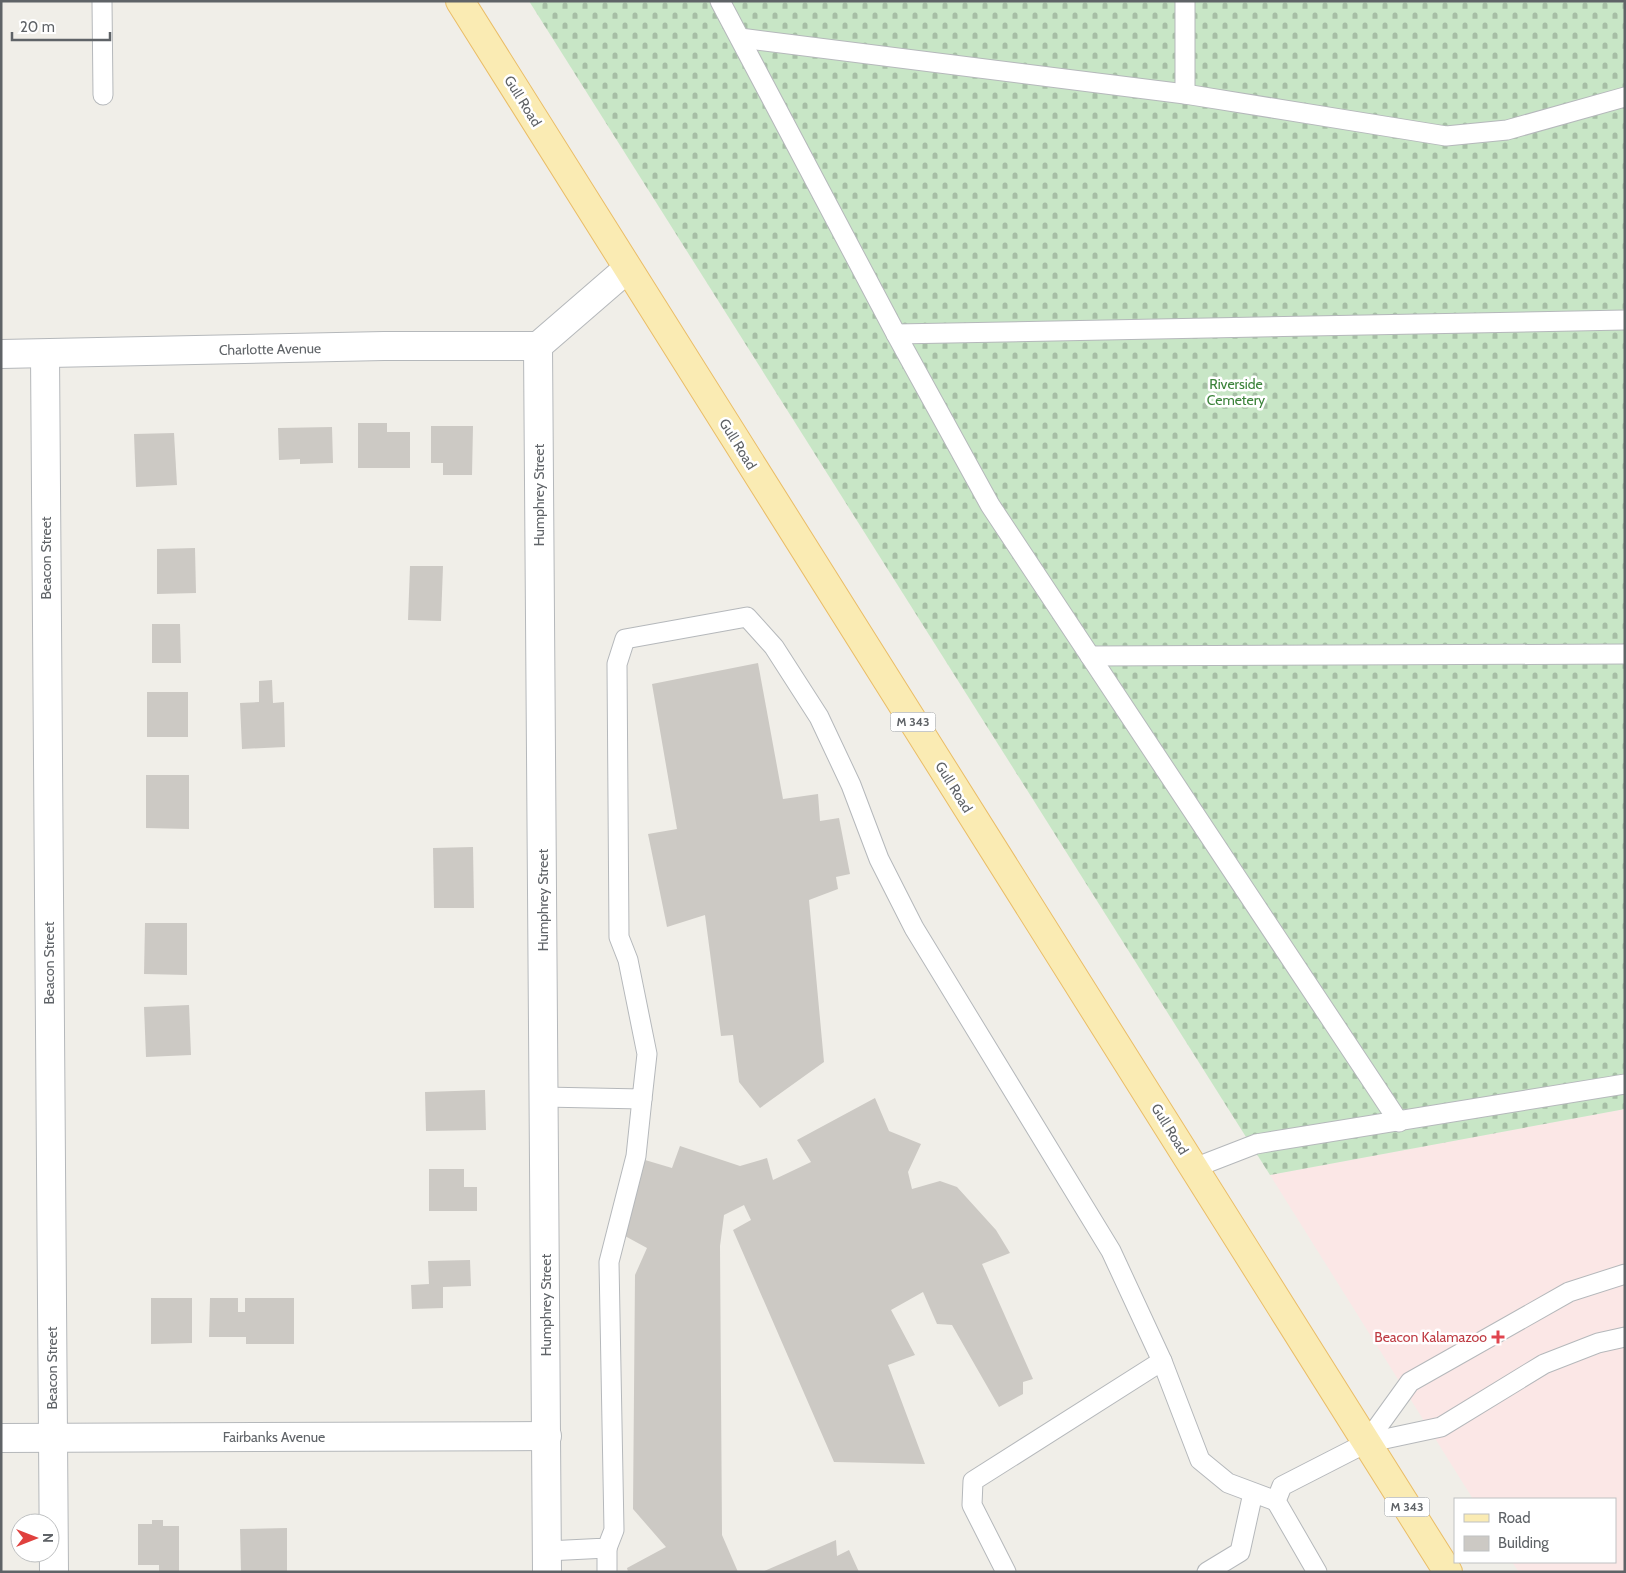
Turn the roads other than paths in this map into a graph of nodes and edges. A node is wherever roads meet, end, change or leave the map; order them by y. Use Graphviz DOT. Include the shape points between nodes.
graph roads {
  1 [pos="102,1"];
  2 [pos="460,1"];
  3 [pos="720,1"];
  4 [pos="1185,1"];
  5 [pos="740,38"];
  6 [pos="1185,94"];
  7 [pos="102,95"];
  8 [pos="1625,97"];
  9 [pos="627,269"];
  10 [pos="1625,320"];
  11 [pos="896,334"];
  12 [pos="538,346"];
  13 [pos="1,354"];
  14 [pos="45,354"];
  15 [pos="1625,654"];
  16 [pos="1090,656"];
  17 [pos="1625,1084"];
  18 [pos="544,1097"];
  19 [pos="642,1099"];
  20 [pos="1399,1122"];
  21 [pos="1194,1168"];
  22 [pos="1625,1274"];
  23 [pos="1625,1337"];
  24 [pos="1162,1361"];
  25 [pos="547,1436"];
  26 [pos="1,1438"];
  27 [pos="53,1439"];
  28 [pos="1366,1443"];
  29 [pos="1253,1493"];
  30 [pos="1276,1501"];
  31 [pos="607,1548"];
  32 [pos="547,1561"];
  33 [pos="54,1572"];
  34 [pos="607,1572"];
  35 [pos="1006,1572"];
  36 [pos="1207,1572"];
  37 [pos="1317,1572"];
  38 [pos="1448,1572"];
  1 -- 7 [label="lane"];
  2 -- 9 [label="main road, Gull Road / M 343"];
  3 -- 5 [label="lane"];
  4 -- 6 [label="lane"];
  5 -- 6 [label="lane"];
  5 -- 11 [label="lane"];
  6 -- 8 [label="lane" via="1446,136 1507,130"];
  9 -- 12 [label="street"];
  9 -- 21 [label="main road, Gull Road / M 343"];
  10 -- 11 [label="lane"];
  11 -- 16 [label="lane" via="990,505"];
  12 -- 14 [label="street, Charlotte Avenue"];
  12 -- 18 [label="street, Humphrey Street"];
  13 -- 14 [label="street, Charlotte Avenue"];
  14 -- 27 [label="street, Beacon Street"];
  15 -- 16 [label="lane"];
  16 -- 20 [label="lane"];
  17 -- 20 [label="lane"];
  18 -- 19 [label="lane"];
  18 -- 25 [label="street, Humphrey Street"];
  19 -- 24 [label="lane" via="647,1054 628,960 619,938 617,664 625,639 747,617 774,647 819,717 851,785 879,859 914,928 1111,1252"];
  19 -- 31 [label="lane" via="636,1156 609,1262 614,1530"];
  20 -- 21 [label="lane" via="1256,1144"];
  21 -- 28 [label="main road, Gull Road / M 343"];
  22 -- 28 [label="lane" via="1569,1292 1410,1382"];
  23 -- 28 [label="lane" via="1598,1343 1544,1364 1441,1427"];
  24 -- 29 [label="lane" via="1200,1460 1228,1483"];
  24 -- 35 [label="lane" via="974,1481 972,1505"];
  25 -- 27 [label="street, Fairbanks Avenue"];
  25 -- 32 [label="street, Humphrey Street"];
  26 -- 27 [label="street, Fairbanks Avenue"];
  27 -- 33 [label="street, Beacon Street"];
  28 -- 30 [label="lane" via="1282,1486"];
  28 -- 38 [label="main road, Gull Road / M 343"];
  29 -- 30 [label="lane"];
  29 -- 36 [label="lane" via="1240,1552"];
  30 -- 37 [label="lane"];
  31 -- 32 [label="lane"];
  31 -- 34 [label="lane"];
}
